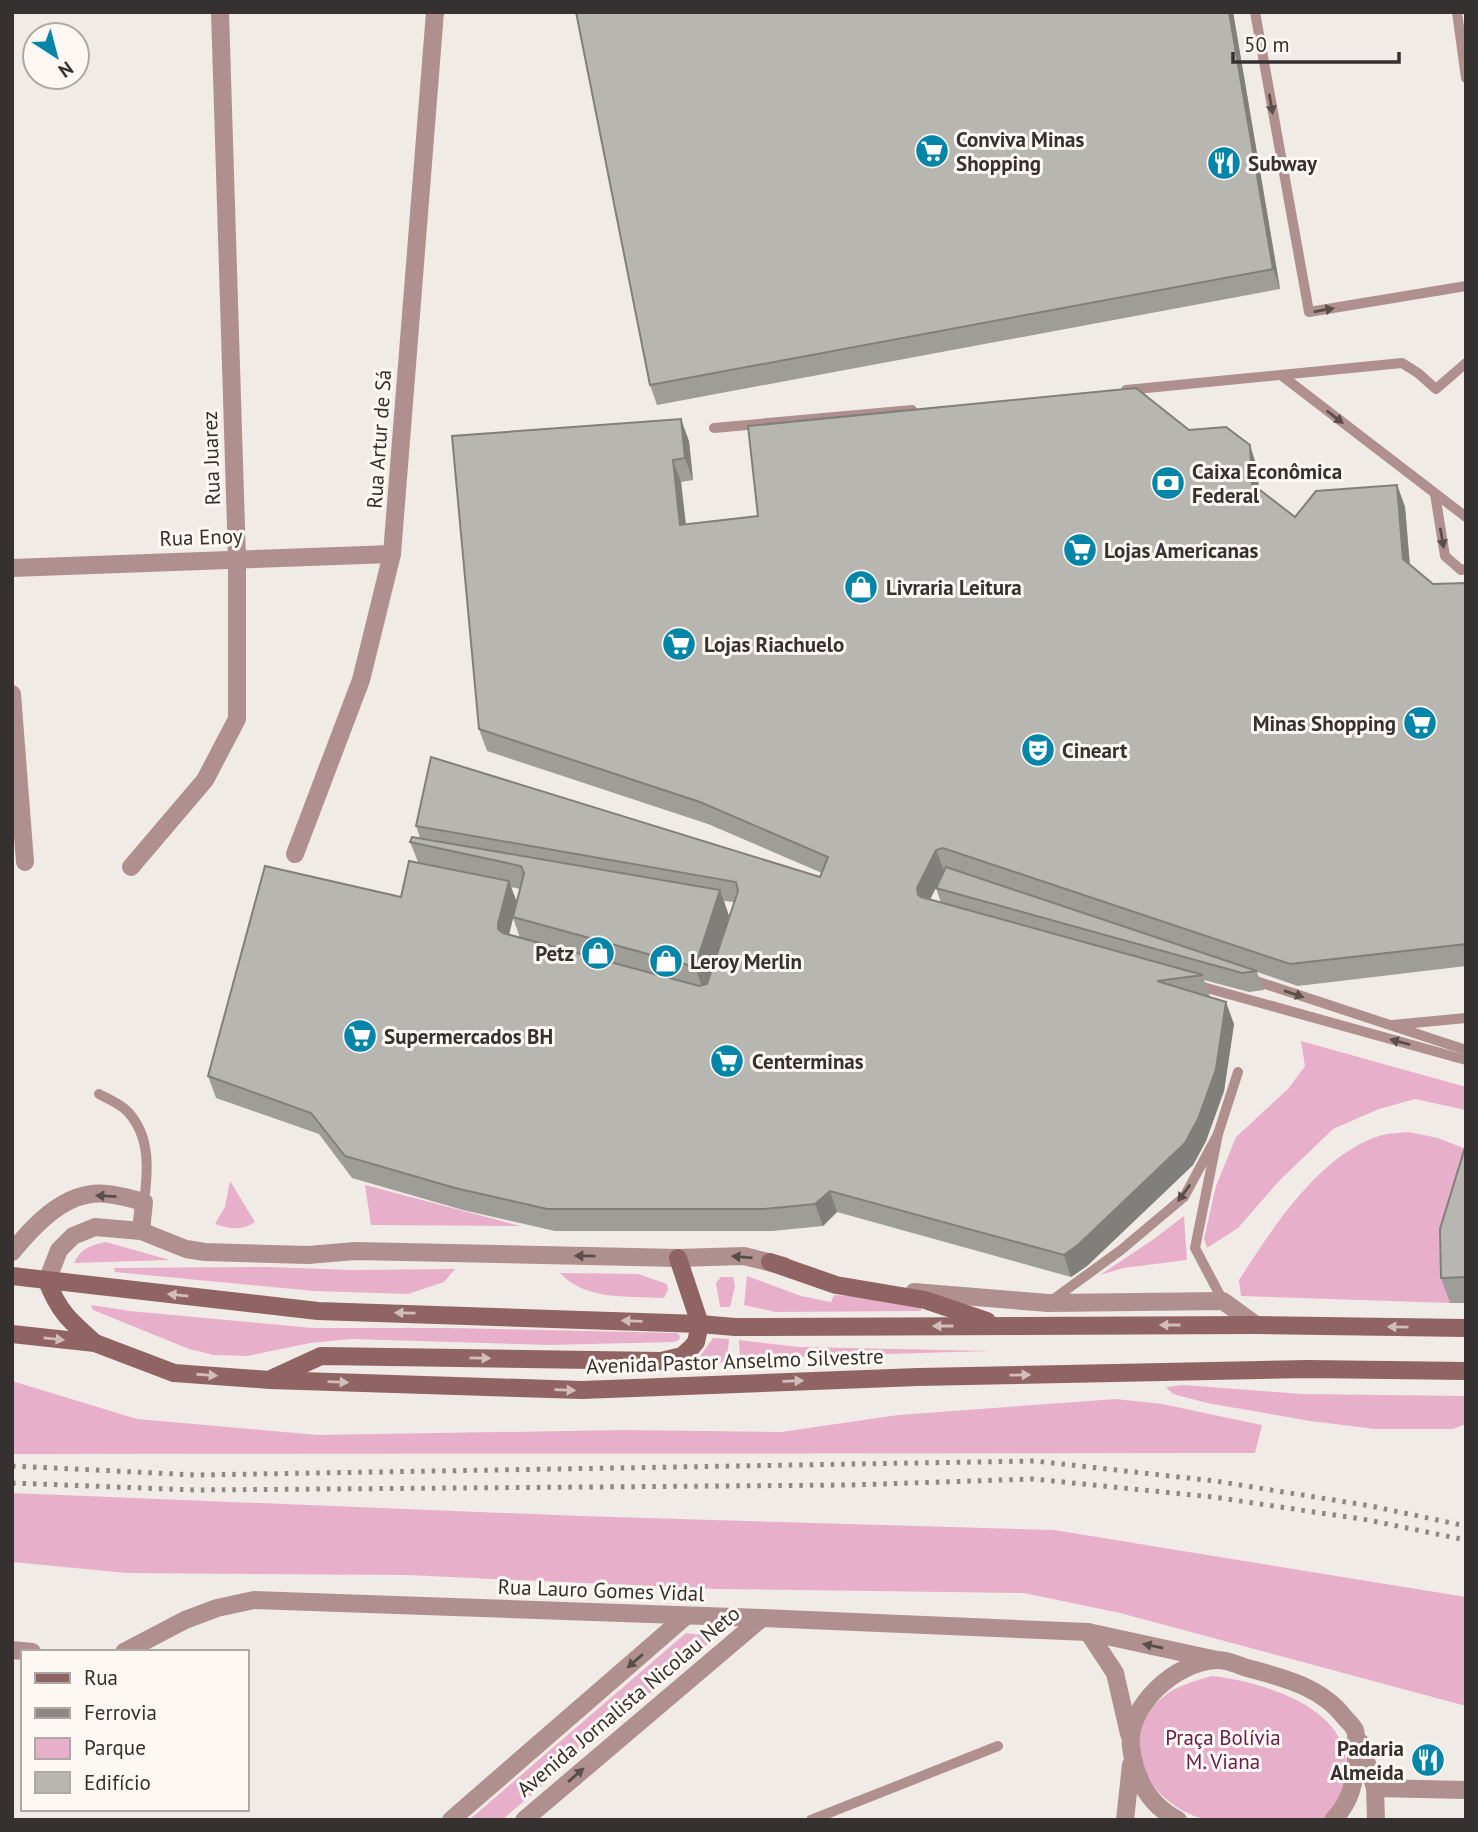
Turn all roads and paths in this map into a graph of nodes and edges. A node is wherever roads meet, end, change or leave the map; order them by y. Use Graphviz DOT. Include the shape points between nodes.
graph roads {
  1 [pos="220,12"];
  2 [pos="435,12"];
  3 [pos="1255,12"];
  4 [pos="1457,12"];
  5 [pos="1466,78"];
  6 [pos="1466,286"];
  7 [pos="1464,366"];
  8 [pos="1281,375"];
  9 [pos="1111,391"];
  10 [pos="919,409"];
  11 [pos="714,428"];
  12 [pos="1435,494"];
  13 [pos="1466,517"];
  14 [pos="392,554"];
  15 [pos="237,559"];
  16 [pos="12,568"];
  17 [pos="1466,569"];
  18 [pos="12,694"];
  19 [pos="295,853"];
  20 [pos="26,862"];
  21 [pos="131,867"];
  22 [pos="1246,977"];
  23 [pos="1185,982"];
  24 [pos="1466,1018"];
  25 [pos="1388,1025"];
  26 [pos="1466,1050"];
  27 [pos="1466,1060"];
  28 [pos="1238,1072"];
  29 [pos="99,1094"];
  30 [pos="1218,1134"];
  31 [pos="144,1202"];
  32 [pos="141,1231"];
  33 [pos="12,1252"];
  34 [pos="678,1258"];
  35 [pos="770,1262"];
  36 [pos="12,1276"];
  37 [pos="47,1281"];
  38 [pos="1223,1301"];
  39 [pos="1048,1303"];
  40 [pos="700,1324"];
  41 [pos="1000,1325"];
  42 [pos="1256,1325"];
  43 [pos="1466,1328"];
  44 [pos="12,1334"];
  45 [pos="95,1343"];
  46 [pos="1466,1371"];
  47 [pos="270,1380"];
  48 [pos="686,1616"];
  49 [pos="762,1618"];
  50 [pos="1088,1632"];
  51 [pos="128,1650"];
  52 [pos="1217,1660"];
  53 [pos="1355,1730"];
  54 [pos="1130,1737"];
  55 [pos="998,1746"];
  56 [pos="1133,1758"];
  57 [pos="1375,1788"];
  58 [pos="1466,1790"];
  59 [pos="833,1816"];
  60 [pos="451,1820"];
  61 [pos="524,1820"];
  62 [pos="811,1820"];
  63 [pos="1125,1820"];
  64 [pos="1178,1820"];
  65 [pos="1333,1820"];
  66 [pos="1376,1820"];
  1 -- 15 [label="street, Rua Juarez"];
  2 -- 14 [label="street, Rua Artur de Sá"];
  3 -- 6 [label="lane, one-way" via="1309,312"];
  4 -- 5 [label="lane"];
  7 -- 8 [label="lane" via="1436,389 1402,363"];
  8 -- 9 [label="lane"];
  8 -- 12 [label="lane, one-way"];
  10 -- 11 [label="lane"];
  12 -- 13 [label="lane"];
  12 -- 17 [label="lane, one-way" via="1445,556"];
  14 -- 15 [label="street, Rua Enoy"];
  14 -- 19 [label="street, Rua Artur de Sá" via="361,680"];
  15 -- 16 [label="street, Rua Enoy"];
  15 -- 21 [label="street, Rua Juarez" via="237,719 205,780"];
  18 -- 20 [label="street"];
  22 -- 25 [label="lane, one-way"];
  27 -- 23 [label="lane, one-way"];
  24 -- 25 [label="lane"];
  25 -- 26 [label="lane"];
  28 -- 30 [label="lane"];
  29 -- 31 [label="lane" via="127,1111 142,1134 148,1167"];
  30 -- 38 [label="lane" via="1195,1248"];
  30 -- 39 [label="lane, one-way" via="1184,1196"];
  31 -- 32 [label="street"];
  31 -- 33 [label="street, one-way" via="104,1193 72,1199 45,1217"];
  34 -- 32 [label="street, one-way" via="205,1252"];
  32 -- 37 [label="street" via="96,1227 73,1236 59,1250"];
  35 -- 34 [label="street, one-way" via="744,1256"];
  34 -- 40 [label="main road"];
  35 -- 39 [label="street" via="927,1294"];
  35 -- 41 [label="main road" via="836,1285 925,1300"];
  36 -- 37 [label="main road, Avenida Pastor Anselmo Silvestre"];
  40 -- 37 [label="main road, Avenida Pastor Anselmo Silvestre, one-way" via="318,1311"];
  37 -- 45 [label="main road" via="69,1320"];
  38 -- 39 [label="street"];
  38 -- 42 [label="street"];
  41 -- 40 [label="main road, Avenida Pastor Anselmo Silvestre, one-way"];
  47 -- 40 [label="main road, one-way" via="321,1356 661,1361 682,1356 691,1348"];
  42 -- 41 [label="main road, Avenida Pastor Anselmo Silvestre, one-way"];
  43 -- 42 [label="main road, Avenida Pastor Anselmo Silvestre, one-way"];
  44 -- 45 [label="main road, Avenida Pastor Anselmo Silvestre, one-way"];
  45 -- 47 [label="main road, Avenida Pastor Anselmo Silvestre, one-way" via="174,1373"];
  47 -- 46 [label="main road, Avenida Pastor Anselmo Silvestre, one-way" via="582,1390 1308,1368"];
  48 -- 49 [label="street, Rua Lauro Gomes Vidal"];
  48 -- 51 [label="street, Rua Lauro Gomes Vidal" via="254,1600 185,1620"];
  48 -- 60 [label="street, Avenida Jornalista Nicolau Neto, one-way"];
  49 -- 50 [label="street, Rua Lauro Gomes Vidal"];
  61 -- 49 [label="street, Avenida Jornalista Nicolau Neto, one-way"];
  52 -- 50 [label="street, Rua Lauro Gomes Vidal, one-way"];
  50 -- 54 [label="street" via="1115,1673"];
  52 -- 53 [label="street, Rua Lauro Gomes Vidal" via="1295,1682 1332,1703"];
  52 -- 54 [label="street" via="1198,1664 1164,1682 1138,1712"];
  53 -- 57 [label="street"];
  53 -- 65 [label="street" via="1354,1781 1349,1799"];
  54 -- 56 [label="street"];
  55 -- 59 [label="lane"];
  56 -- 63 [label="street"];
  56 -- 64 [label="street" via="1139,1782 1157,1805"];
  57 -- 58 [label="street"];
  57 -- 66 [label="street"];
  59 -- 62 [label="lane"];
}
